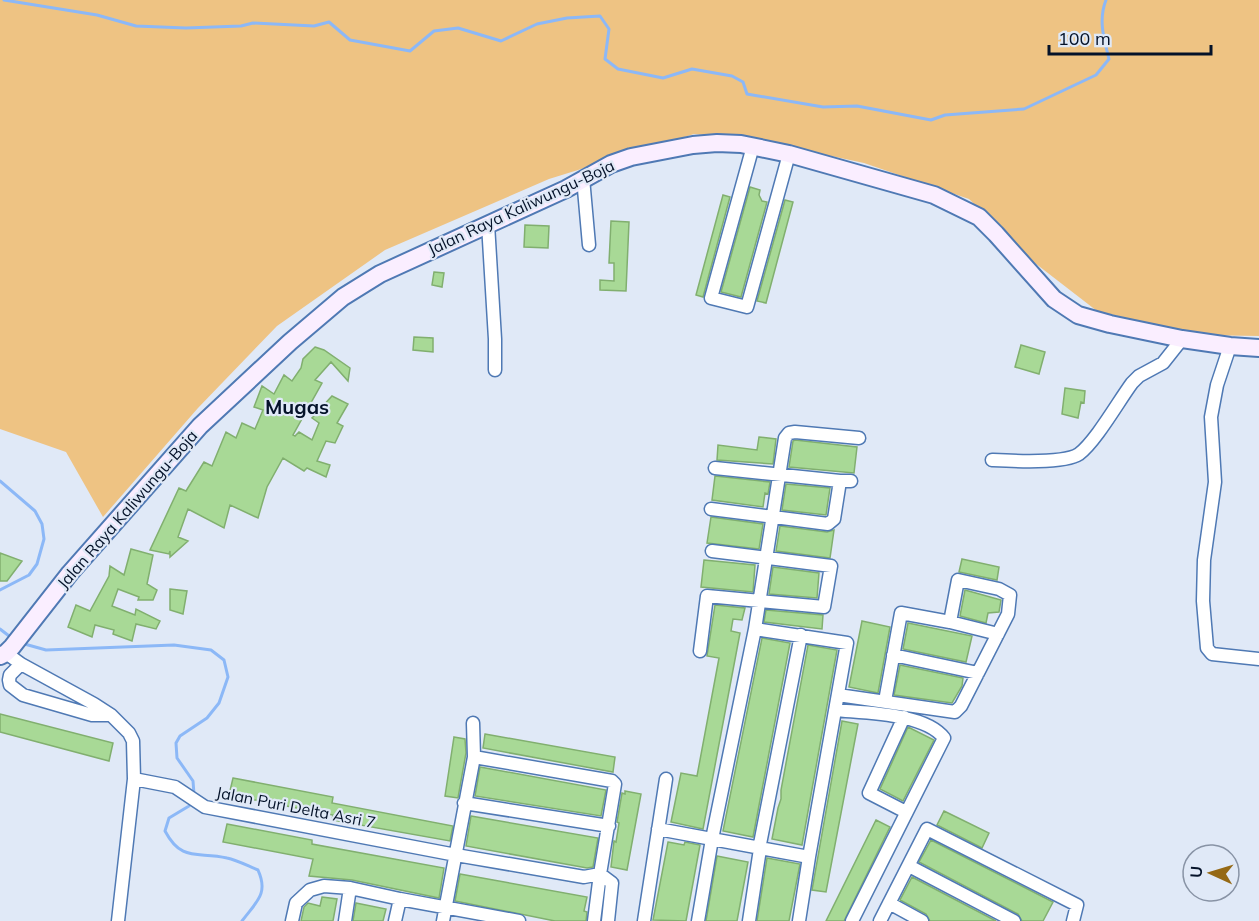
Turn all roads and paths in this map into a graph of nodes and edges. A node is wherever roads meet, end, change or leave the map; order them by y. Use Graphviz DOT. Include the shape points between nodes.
graph roads {
  1 [pos="753,146"];
  2 [pos="789,154"];
  3 [pos="584,178"];
  4 [pos="488,224"];
  5 [pos="590,245"];
  6 [pos="1182,339"];
  7 [pos="1230,346"];
  8 [pos="1259,348"];
  9 [pos="495,370"];
  10 [pos="859,438"];
  11 [pos="992,459"];
  12 [pos="715,468"];
  13 [pos="778,475"];
  14 [pos="711,509"];
  15 [pos="772,517"];
  16 [pos="712,551"];
  17 [pos="766,557"];
  18 [pos="759,601"];
  19 [pos="950,622"];
  20 [pos="755,629"];
  21 [pos="998,634"];
  22 [pos="801,635"];
  23 [pos="700,651"];
  24 [pos="6,652"];
  25 [pos="893,655"];
  26 [pos="1259,660"];
  27 [pos="21,664"];
  28 [pos="978,673"];
  29 [pos="838,695"];
  30 [pos="885,701"];
  31 [pos="835,710"];
  32 [pos="111,715"];
  33 [pos="904,717"];
  34 [pos="473,723"];
  35 [pos="474,757"];
  36 [pos="134,779"];
  37 [pos="666,779"];
  38 [pos="464,803"];
  39 [pos="906,812"];
  40 [pos="609,826"];
  41 [pos="658,829"];
  42 [pos="712,839"];
  43 [pos="759,849"];
  44 [pos="456,855"];
  45 [pos="809,857"];
  46 [pos="909,866"];
  47 [pos="600,874"];
  48 [pos="350,888"];
  49 [pos="400,899"];
  50 [pos="889,903"];
  51 [pos="446,907"];
  52 [pos="484,918"];
  53 [pos="117,921"];
  54 [pos="292,921"];
  55 [pos="345,921"];
  56 [pos="395,921"];
  57 [pos="443,921"];
  58 [pos="519,921"];
  59 [pos="594,921"];
  60 [pos="608,921"];
  61 [pos="644,921"];
  62 [pos="698,921"];
  63 [pos="749,921"];
  64 [pos="799,921"];
  65 [pos="852,921"];
  66 [pos="880,921"];
  67 [pos="922,921"];
  68 [pos="1014,921"];
  69 [pos="1073,921"];
  1 -- 2 [label="main road, Jalan Raya Kaliwungu-Boja"];
  1 -- 2 [label="street" via="711,298 747,307"];
  1 -- 3 [label="main road, Jalan Raya Kaliwungu-Boja" via="717,143 663,150 611,164"];
  2 -- 6 [label="main road, Jalan Raya Kaliwungu-Boja" via="955,204 985,223 1068,310 1088,319"];
  3 -- 4 [label="main road, Jalan Raya Kaliwungu-Boja"];
  3 -- 5 [label="street"];
  4 -- 9 [label="street"];
  4 -- 24 [label="main road, Jalan Raya Kaliwungu-Boja" via="380,274 316,319 200,426 140,491"];
  6 -- 7 [label="main road, Jalan Raya Kaliwungu-Boja"];
  6 -- 11 [label="street" via="1163,363 1132,383 1090,443 1077,455 1045,460"];
  7 -- 8 [label="main road, Jalan Raya Kaliwungu-Boja"];
  7 -- 26 [label="street" via="1211,408 1215,482 1203,576 1206,638 1212,654"];
  10 -- 13 [label="street" via="789,434"];
  12 -- 13 [label="street"];
  13 -- 15 [label="street"];
  13 -- 15 [label="street" via="845,481 834,519 828,524"];
  14 -- 15 [label="street"];
  15 -- 17 [label="street"];
  16 -- 17 [label="street"];
  17 -- 18 [label="street"];
  17 -- 18 [label="street" via="831,566 824,607"];
  18 -- 20 [label="street"];
  18 -- 23 [label="street" via="707,596"];
  19 -- 21 [label="street"];
  19 -- 21 [label="street" via="958,580 999,589 1010,595 1008,614"];
  19 -- 25 [label="street" via="901,613"];
  20 -- 22 [label="street"];
  20 -- 42 [label="street"];
  21 -- 28 [label="street"];
  22 -- 29 [label="street" via="847,643"];
  22 -- 43 [label="street"];
  24 -- 27 [label="street"];
  25 -- 28 [label="street"];
  25 -- 30 [label="street"];
  27 -- 32 [label="street"];
  27 -- 32 [label="street" via="9,680 23,695 92,715"];
  28 -- 30 [label="street" via="955,712"];
  29 -- 30 [label="street"];
  29 -- 31 [label="street"];
  31 -- 33 [label="street"];
  31 -- 45 [label="street"];
  32 -- 36 [label="street" via="134,741"];
  33 -- 39 [label="street" via="869,793"];
  33 -- 39 [label="street" via="939,731 944,738"];
  34 -- 35 [label="street"];
  35 -- 38 [label="street"];
  35 -- 40 [label="street" via="612,781 615,784"];
  36 -- 44 [label="street, Jalan Puri Delta Asri 7" via="175,787 205,807"];
  36 -- 53 [label="street"];
  37 -- 41 [label="street"];
  38 -- 40 [label="street"];
  38 -- 44 [label="street"];
  39 -- 65 [label="street"];
  40 -- 47 [label="street"];
  41 -- 42 [label="street"];
  41 -- 61 [label="street"];
  42 -- 43 [label="street"];
  42 -- 62 [label="street"];
  43 -- 45 [label="street"];
  43 -- 63 [label="street"];
  44 -- 47 [label="street, Jalan Puri Delta Asri 7" via="584,877"];
  44 -- 51 [label="street"];
  45 -- 64 [label="street"];
  46 -- 50 [label="street"];
  46 -- 68 [label="street"];
  46 -- 69 [label="street" via="927,829 1077,905"];
  47 -- 59 [label="street"];
  47 -- 60 [label="street" via="612,883"];
  48 -- 49 [label="street"];
  48 -- 54 [label="street" via="324,886 310,890 297,903"];
  48 -- 55 [label="street"];
  49 -- 51 [label="street"];
  49 -- 56 [label="street"];
  50 -- 66 [label="street"];
  50 -- 67 [label="street"];
  51 -- 52 [label="street"];
  51 -- 57 [label="street"];
  52 -- 58 [label="street"];
}
